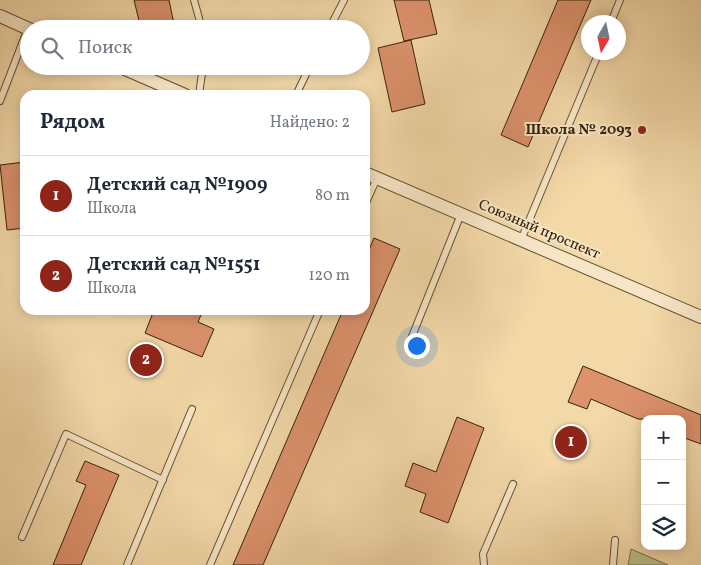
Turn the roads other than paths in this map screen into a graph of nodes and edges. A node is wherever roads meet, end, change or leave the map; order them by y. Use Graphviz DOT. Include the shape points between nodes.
graph roads {
  1 [pos="194,0"];
  2 [pos="344,0"];
  3 [pos="620,0"];
  4 [pos="614,15"];
  5 [pos="0,16"];
  6 [pos="200,20"];
  7 [pos="334,20"];
  8 [pos="20,25"];
  9 [pos="20,51"];
  10 [pos="596,60"];
  11 [pos="139,75"];
  12 [pos="202,75"];
  13 [pos="306,75"];
  14 [pos="173,90"];
  15 [pos="200,90"];
  16 [pos="298,90"];
  17 [pos="0,101"];
  18 [pos="371,175"];
  19 [pos="461,214"];
  20 [pos="522,240"];
  21 [pos="318,315"];
  22 [pos="701,317"];
  23 [pos="409,344"];
  24 [pos="192,409"];
  25 [pos="163,480"];
  26 [pos="513,484"];
  27 [pos="22,537"];
  28 [pos="614,540"];
  29 [pos="127,565"];
  30 [pos="210,565"];
  31 [pos="484,565"];
  32 [pos="612,565"];
  1 -- 6 [label="lane"];
  2 -- 7 [label="lane"];
  3 -- 4 [label="lane"];
  5 -- 8 [label="street"];
  9 -- 17 [label="lane"];
  10 -- 20 [label="lane"];
  11 -- 14 [label="street"];
  12 -- 15 [label="lane"];
  13 -- 16 [label="lane"];
  18 -- 19 [label="street, Союзный проспект"];
  19 -- 20 [label="street, Союзный проспект"];
  19 -- 23 [label="lane"];
  20 -- 22 [label="street, Союзный проспект"];
  21 -- 30 [label="lane"];
  24 -- 25 [label="lane"];
  25 -- 27 [label="lane" via="66,434"];
  25 -- 29 [label="lane"];
  26 -- 31 [label="lane" via="483,554"];
  28 -- 32 [label="lane"];
}
